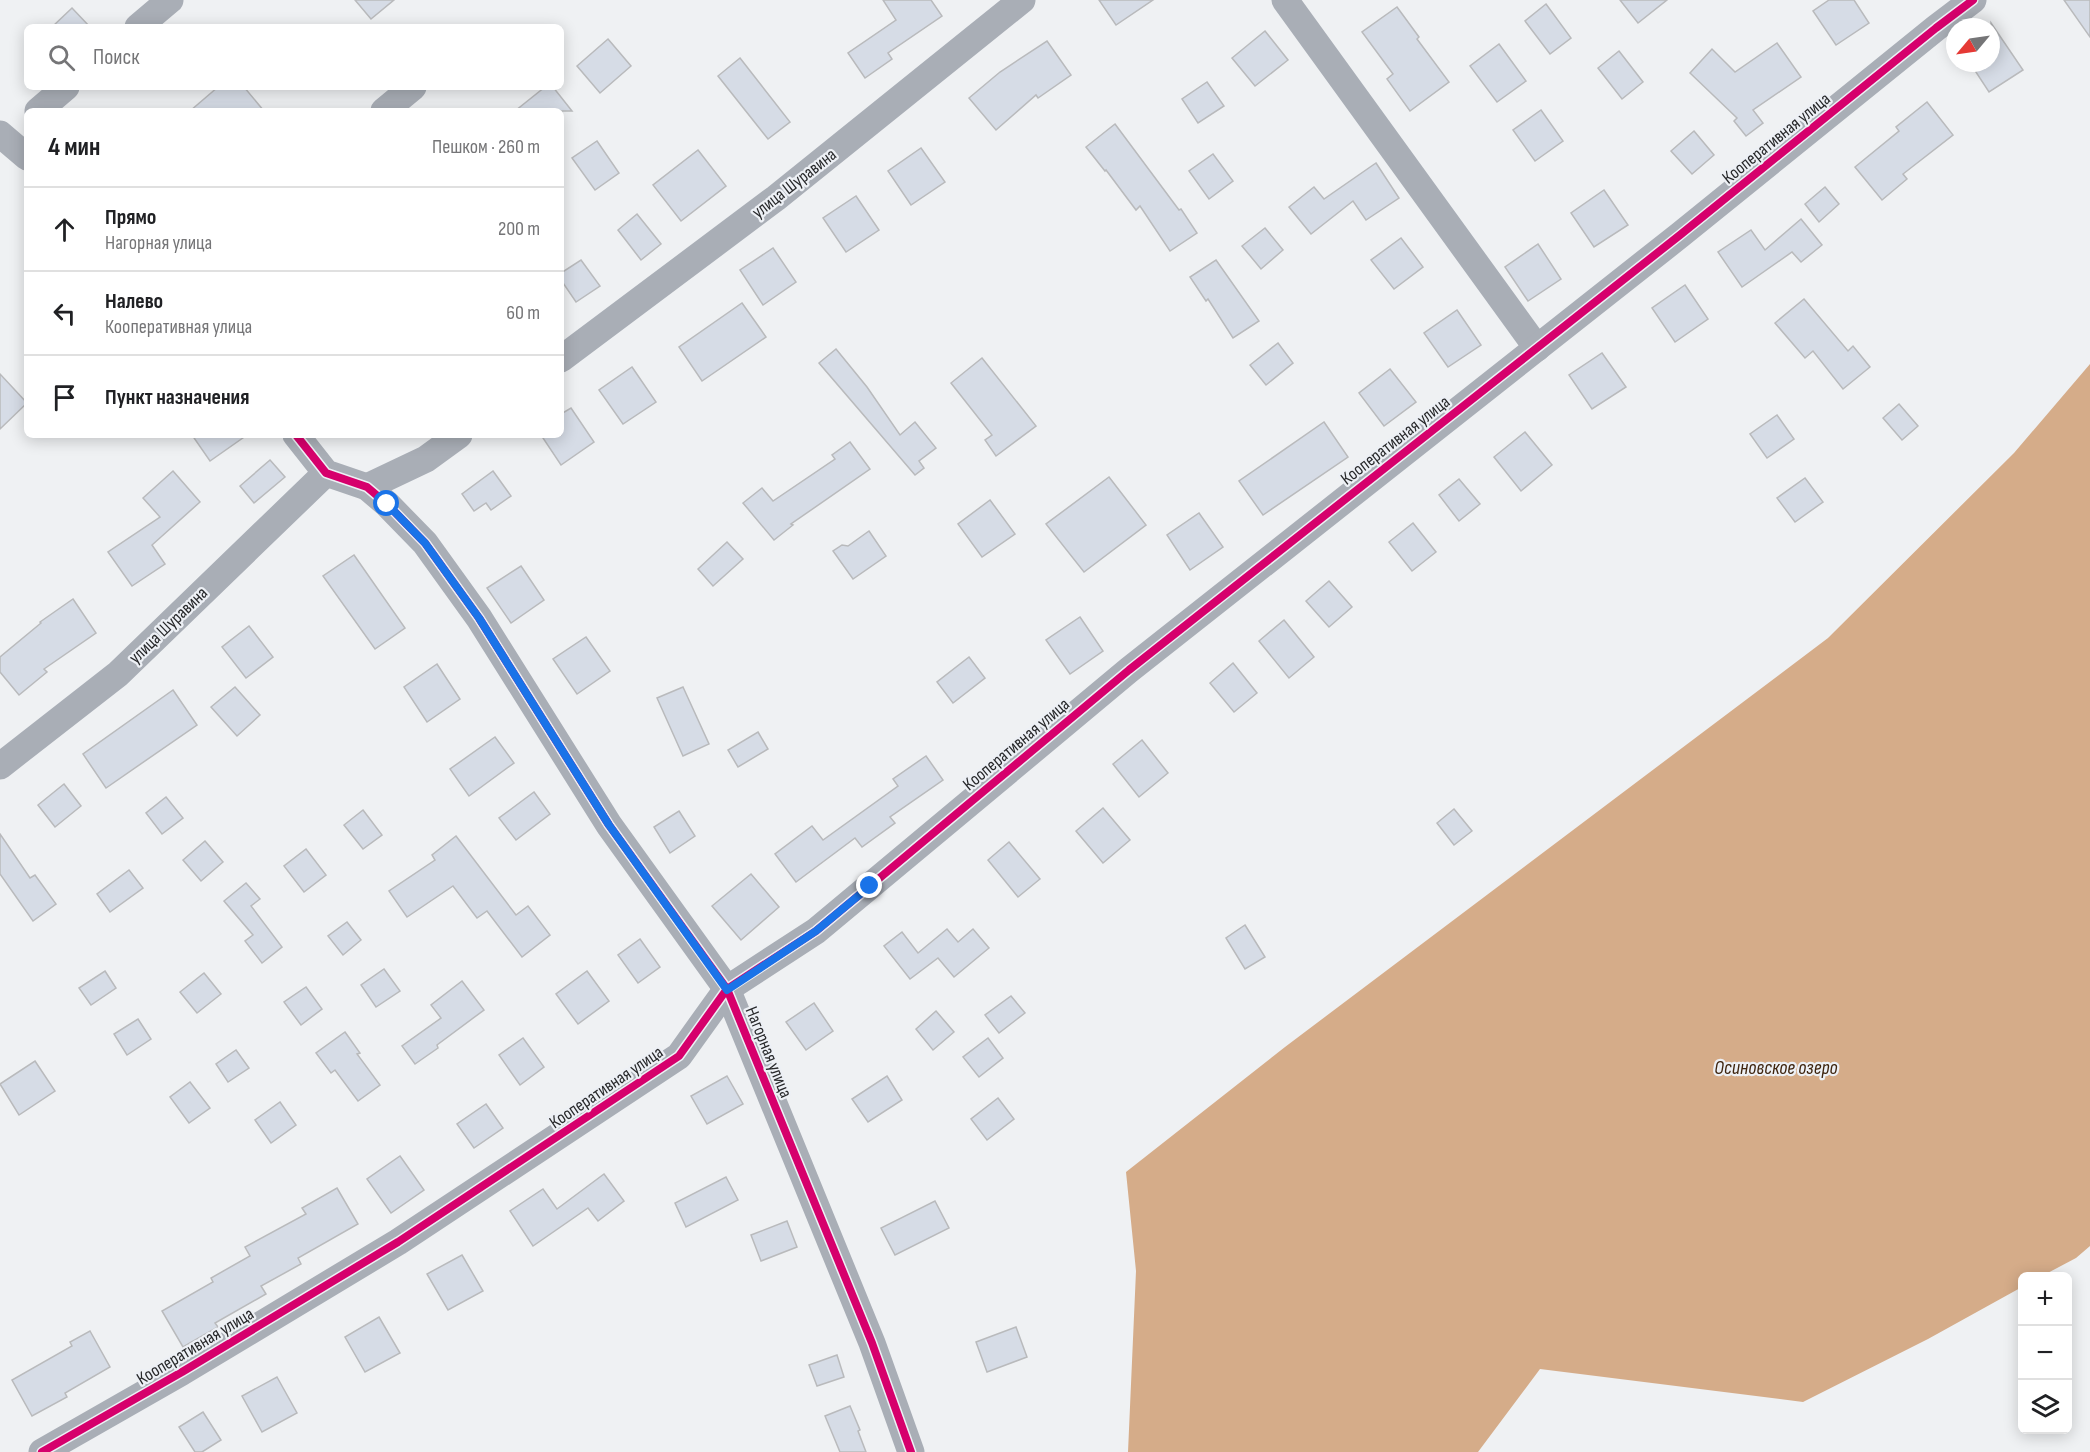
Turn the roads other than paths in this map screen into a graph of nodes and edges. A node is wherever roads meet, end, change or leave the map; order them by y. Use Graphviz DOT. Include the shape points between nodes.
graph roads {
  1 [pos="170,0"];
  2 [pos="1022,0"];
  3 [pos="1285,0"];
  4 [pos="1973,0"];
  5 [pos="142,24"];
  6 [pos="62,90"];
  7 [pos="408,90"];
  8 [pos="42,108"];
  9 [pos="388,108"];
  10 [pos="24,122"];
  11 [pos="3,136"];
  12 [pos="24,154"];
  13 [pos="1537,348"];
  14 [pos="564,357"];
  15 [pos="298,438"];
  16 [pos="455,438"];
  17 [pos="326,472"];
  18 [pos="367,488"];
  19 [pos="0,766"];
  20 [pos="727,990"];
  21 [pos="42,1452"];
  22 [pos="911,1452"];
  1 -- 5 [label="street"];
  2 -- 14 [label="street, улица Шуравина" via="776,198"];
  3 -- 13 [label="street"];
  4 -- 13 [label="street, Кооперативная улица"];
  6 -- 8 [label="street"];
  7 -- 9 [label="street"];
  10 -- 11 [label="street"];
  11 -- 12 [label="street"];
  13 -- 20 [label="street, Кооперативная улица" via="1129,670 816,931"];
  15 -- 17 [label="street, Нагорная улица"];
  16 -- 18 [label="street" via="426,459"];
  17 -- 18 [label="street, Нагорная улица"];
  17 -- 19 [label="street, улица Шуравина" via="118,674"];
  18 -- 20 [label="street, Нагорная улица" via="425,543 479,618 609,825"];
  20 -- 21 [label="street, Кооперативная улица" via="679,1056 398,1242"];
  20 -- 22 [label="street, Нагорная улица" via="872,1343"];
}
